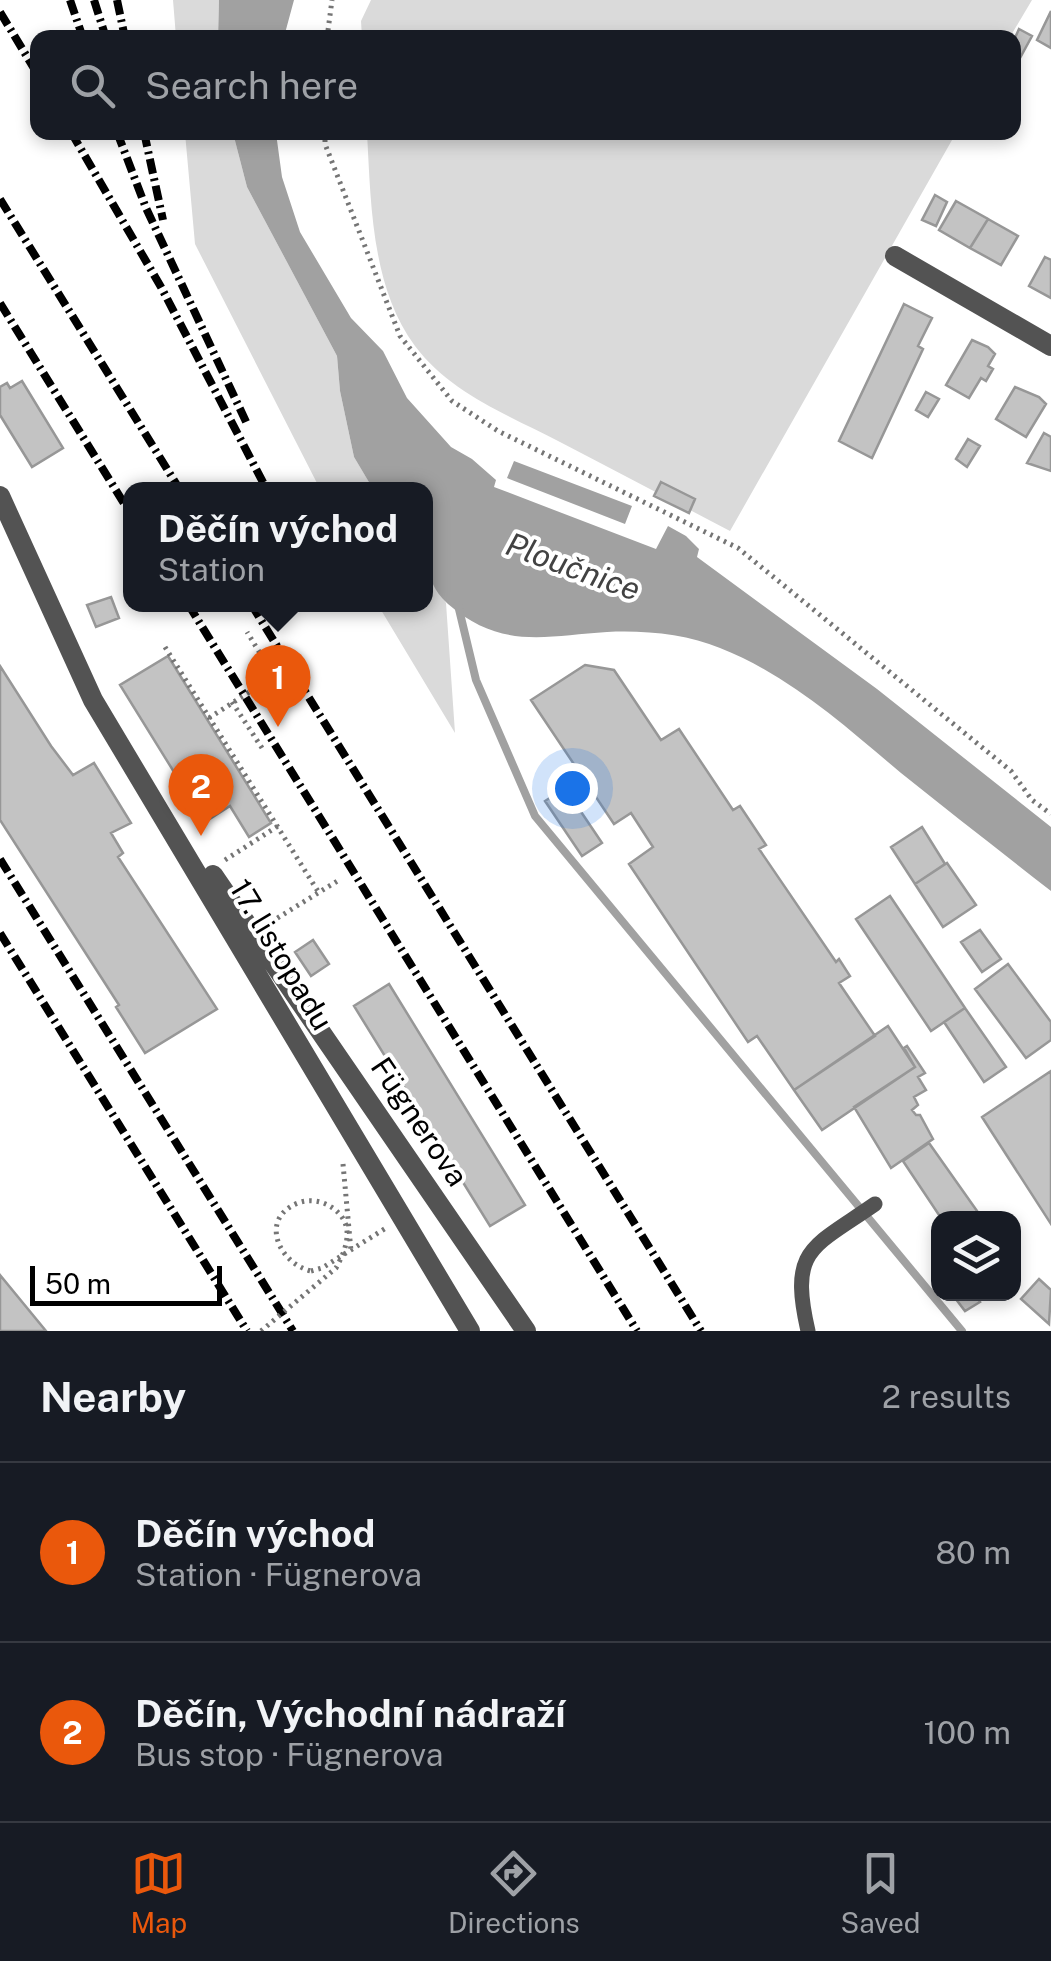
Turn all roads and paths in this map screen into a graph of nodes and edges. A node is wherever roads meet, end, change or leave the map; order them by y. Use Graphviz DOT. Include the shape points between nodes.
graph roads {
  1 [pos="332,0"];
  2 [pos="327,30"];
  3 [pos="325,140"];
  4 [pos="895,256"];
  5 [pos="1051,346"];
  6 [pos="0,496"];
  7 [pos="247,632"];
  8 [pos="165,647"];
  9 [pos="93,700"];
  10 [pos="232,702"];
  11 [pos="209,718"];
  12 [pos="262,748"];
  13 [pos="1051,814"];
  14 [pos="278,826"];
  15 [pos="210,870"];
  16 [pos="339,880"];
  17 [pos="319,893"];
  18 [pos="253,933"];
  19 [pos="343,1163"];
  20 [pos="875,1204"];
  21 [pos="402,1217"];
  22 [pos="351,1251"];
  23 [pos="260,1331"];
  24 [pos="470,1331"];
  25 [pos="526,1331"];
  26 [pos="808,1331"];
  1 -- 2 [label="path"];
  3 -- 13 [label="path" via="400,336 452,401 498,432 738,548 1011,771"];
  4 -- 5 [label="street"];
  6 -- 9 [label="street, 17. listopadu"];
  7 -- 10 [label="path" via="274,676"];
  8 -- 11 [label="path"];
  9 -- 15 [label="street, Fügnerova"];
  9 -- 21 [label="street, 17. listopadu"];
  10 -- 11 [label="path"];
  10 -- 12 [label="path"];
  11 -- 14 [label="path"];
  14 -- 15 [label="path"];
  14 -- 17 [label="path"];
  15 -- 18 [label="street, Fügnerova"];
  16 -- 17 [label="path"];
  17 -- 18 [label="path"];
  18 -- 25 [label="street, Fügnerova"];
  19 -- 22 [label="path"];
  20 -- 26 [label="lane" via="808,1254 800,1292"];
  21 -- 22 [label="path"];
  21 -- 24 [label="street, 17. listopadu"];
  22 -- 23 [label="path, bridge" via="322,1268 311,1271 291,1262 276,1240 282,1216 310,1200 329,1205 347,1231 342,1256 336,1268"];
}
